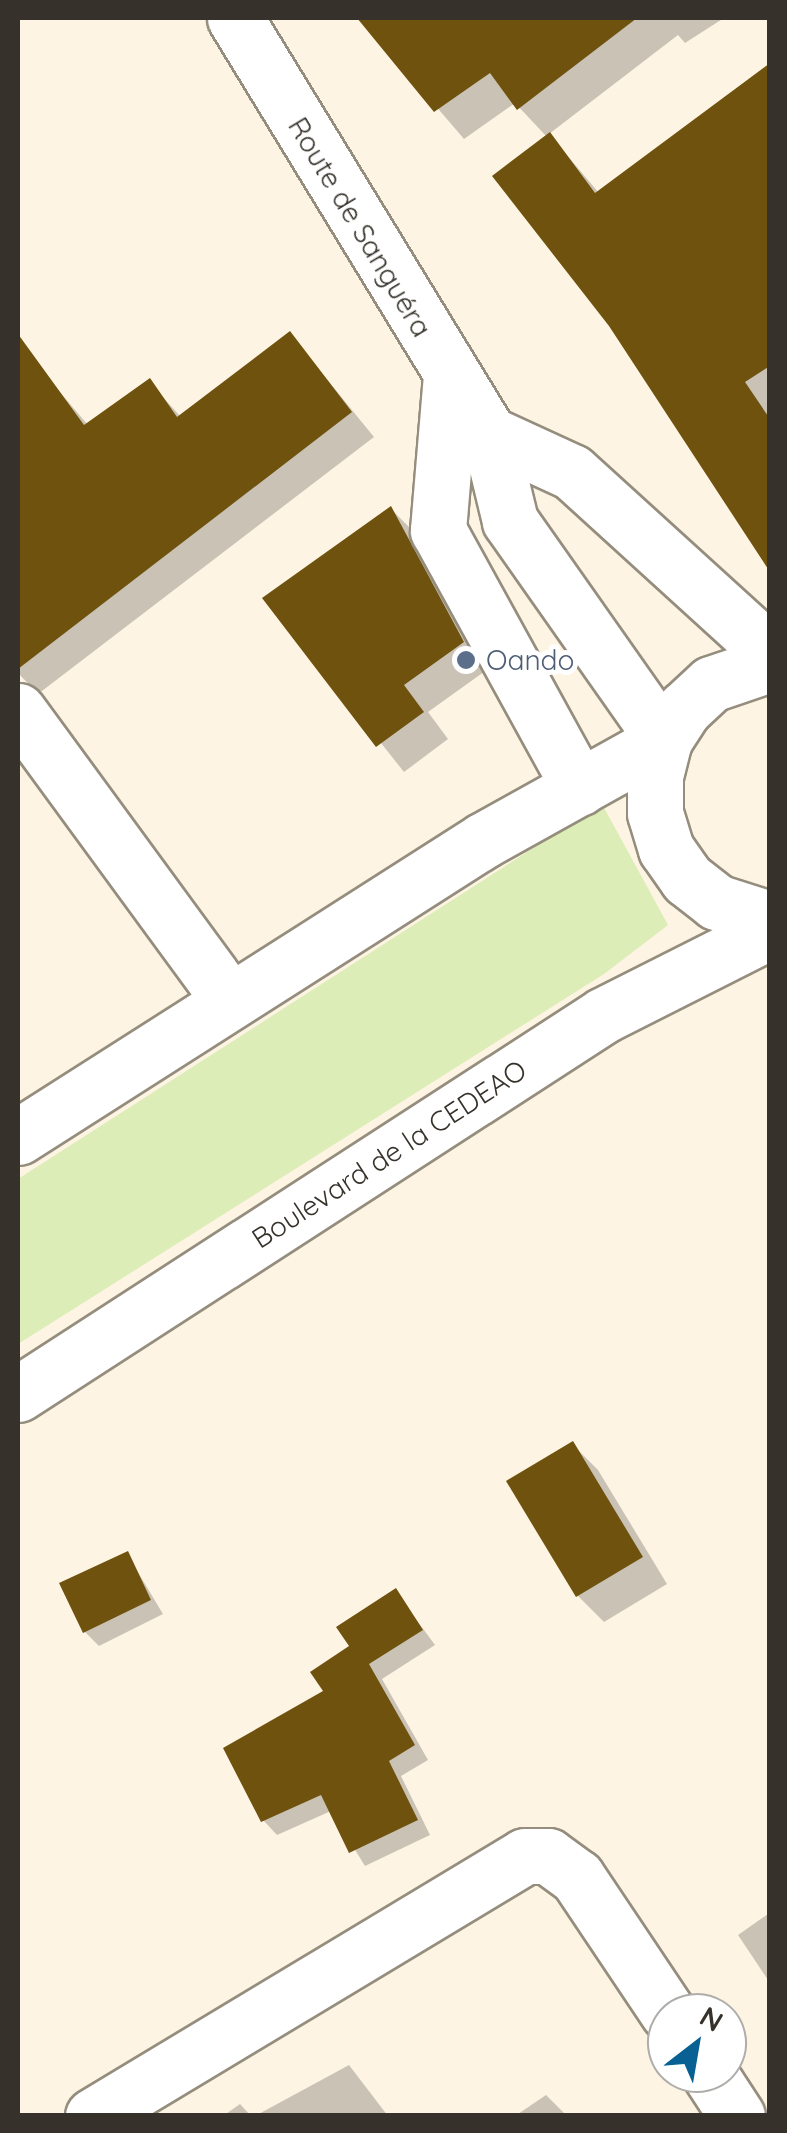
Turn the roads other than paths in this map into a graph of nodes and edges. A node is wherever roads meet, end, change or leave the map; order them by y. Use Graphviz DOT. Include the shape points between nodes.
graph roads {
  1 [pos="235,18"];
  2 [pos="452,375"];
  3 [pos="489,434"];
  4 [pos="770,652"];
  5 [pos="770,664"];
  6 [pos="18,711"];
  7 [pos="664,740"];
  8 [pos="580,788"];
  9 [pos="770,919"];
  10 [pos="770,931"];
  11 [pos="228,998"];
  12 [pos="18,1137"];
  13 [pos="18,1394"];
  14 [pos="655,1993"];
  15 [pos="722,2093"];
  16 [pos="93,2116"];
  17 [pos="737,2116"];
  1 -- 2 [label="street, Route de Sanguéra"];
  2 -- 3 [label="street, Route de Sanguéra"];
  2 -- 8 [label="street" via="438,530"];
  3 -- 4 [label="street" via="572,472"];
  3 -- 7 [label="street, Route de Sanguéra" via="510,520"];
  5 -- 7 [label="street" via="711,684"];
  6 -- 11 [label="street"];
  7 -- 8 [label="street"];
  7 -- 9 [label="street" via="655,813 666,849 716,902"];
  8 -- 11 [label="street"];
  10 -- 13 [label="street, Boulevard de la CEDEAO" via="604,1015"];
  11 -- 12 [label="street"];
  14 -- 16 [label="street" via="577,1877 548,1856 525,1856"];
  15 -- 17 [label="street"];
}
